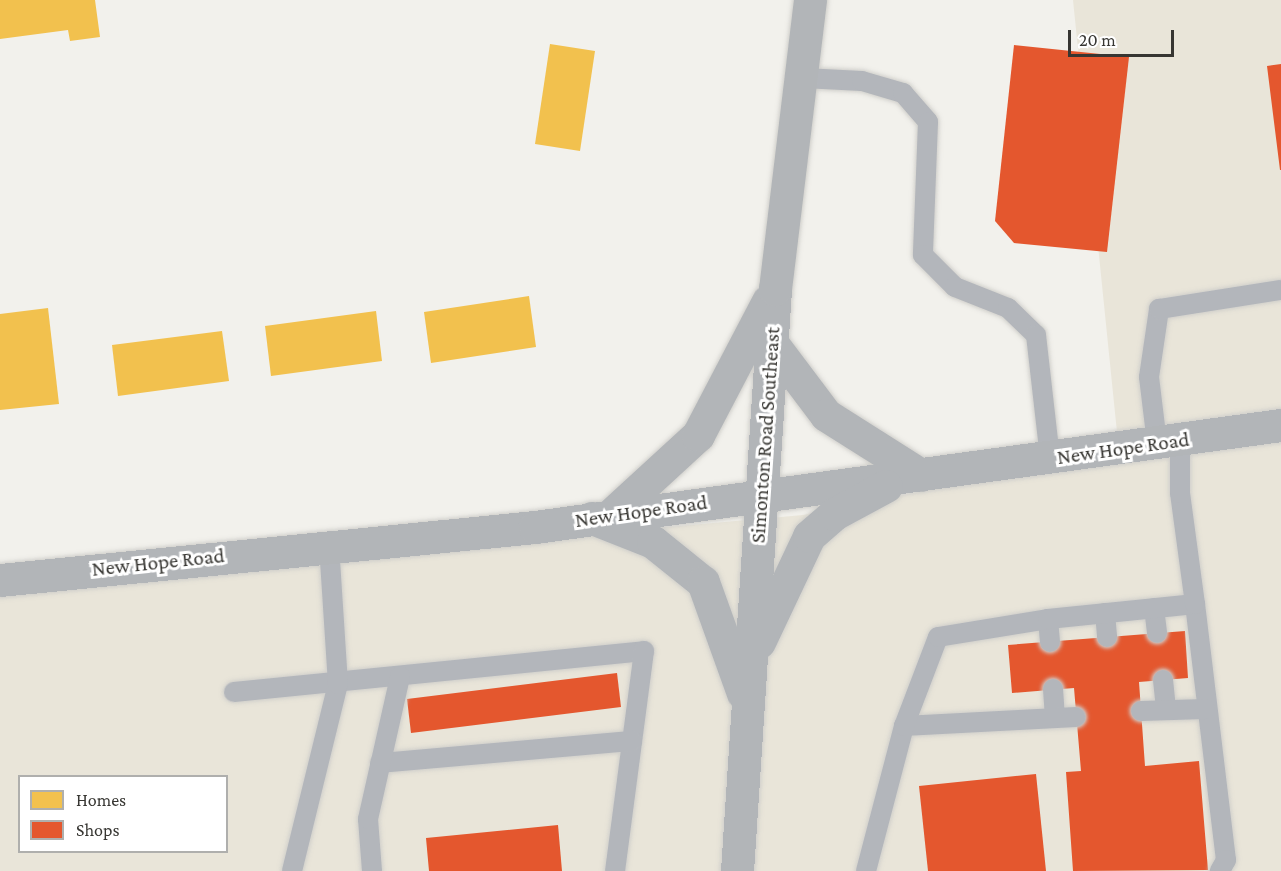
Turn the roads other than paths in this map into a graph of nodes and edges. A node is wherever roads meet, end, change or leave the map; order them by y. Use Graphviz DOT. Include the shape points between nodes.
graph roads {
  1 [pos="810,0"];
  2 [pos="803,78"];
  3 [pos="775,289"];
  4 [pos="1281,290"];
  5 [pos="771,342"];
  6 [pos="1281,425"];
  7 [pos="1169,442"];
  8 [pos="1050,458"];
  9 [pos="911,476"];
  10 [pos="761,495"];
  11 [pos="601,516"];
  12 [pos="329,545"];
  13 [pos="0,580"];
  14 [pos="1195,604"];
  15 [pos="1154,608"];
  16 [pos="1105,613"];
  17 [pos="1048,619"];
  18 [pos="1157,633"];
  19 [pos="1107,637"];
  20 [pos="1050,642"];
  21 [pos="750,663"];
  22 [pos="400,677"];
  23 [pos="1162,681"];
  24 [pos="338,684"];
  25 [pos="1053,689"];
  26 [pos="234,692"];
  27 [pos="747,702"];
  28 [pos="1205,709"];
  29 [pos="1166,710"];
  30 [pos="1141,711"];
  31 [pos="1076,717"];
  32 [pos="1055,718"];
  33 [pos="904,726"];
  34 [pos="632,741"];
  35 [pos="381,764"];
  36 [pos="292,871"];
  37 [pos="372,871"];
  38 [pos="615,871"];
  39 [pos="737,871"];
  40 [pos="866,871"];
  41 [pos="1220,871"];
  1 -- 2 [label="street, Simonton Road Southeast"];
  2 -- 3 [label="street, Simonton Road Southeast"];
  2 -- 8 [label="lane" via="862,81 903,93 928,122 923,255 955,287 1008,308 1035,335"];
  3 -- 5 [label="street, Simonton Road Southeast"];
  3 -- 11 [label="street" via="698,435"];
  4 -- 7 [label="lane" via="1159,309 1149,377"];
  5 -- 9 [label="street" via="826,415"];
  5 -- 10 [label="street, Simonton Road Southeast"];
  6 -- 7 [label="street, New Hope Road"];
  7 -- 8 [label="street, New Hope Road"];
  7 -- 14 [label="lane"];
  8 -- 9 [label="street, New Hope Road"];
  9 -- 10 [label="street, New Hope Road"];
  9 -- 21 [label="street" via="834,514 809,536"];
  10 -- 11 [label="street, New Hope Road"];
  10 -- 21 [label="street, Simonton Road Southeast"];
  11 -- 12 [label="street, New Hope Road" via="535,527"];
  11 -- 27 [label="street" via="653,542 703,582"];
  12 -- 13 [label="street, New Hope Road"];
  12 -- 24 [label="lane"];
  14 -- 15 [label="lane"];
  14 -- 28 [label="lane"];
  15 -- 16 [label="lane"];
  15 -- 18 [label="lane"];
  16 -- 17 [label="lane"];
  16 -- 19 [label="lane"];
  17 -- 20 [label="lane"];
  17 -- 33 [label="lane" via="938,637"];
  21 -- 27 [label="street, Simonton Road Southeast"];
  22 -- 24 [label="lane"];
  22 -- 34 [label="lane" via="644,651"];
  22 -- 35 [label="lane"];
  23 -- 29 [label="lane"];
  24 -- 26 [label="lane"];
  24 -- 36 [label="lane"];
  25 -- 32 [label="lane"];
  27 -- 39 [label="street, Simonton Road Southeast"];
  28 -- 29 [label="lane"];
  28 -- 41 [label="lane" via="1226,860"];
  29 -- 30 [label="lane"];
  31 -- 32 [label="lane"];
  32 -- 33 [label="lane"];
  33 -- 40 [label="lane"];
  34 -- 35 [label="lane"];
  34 -- 38 [label="lane"];
  35 -- 37 [label="lane" via="368,819"];
}
